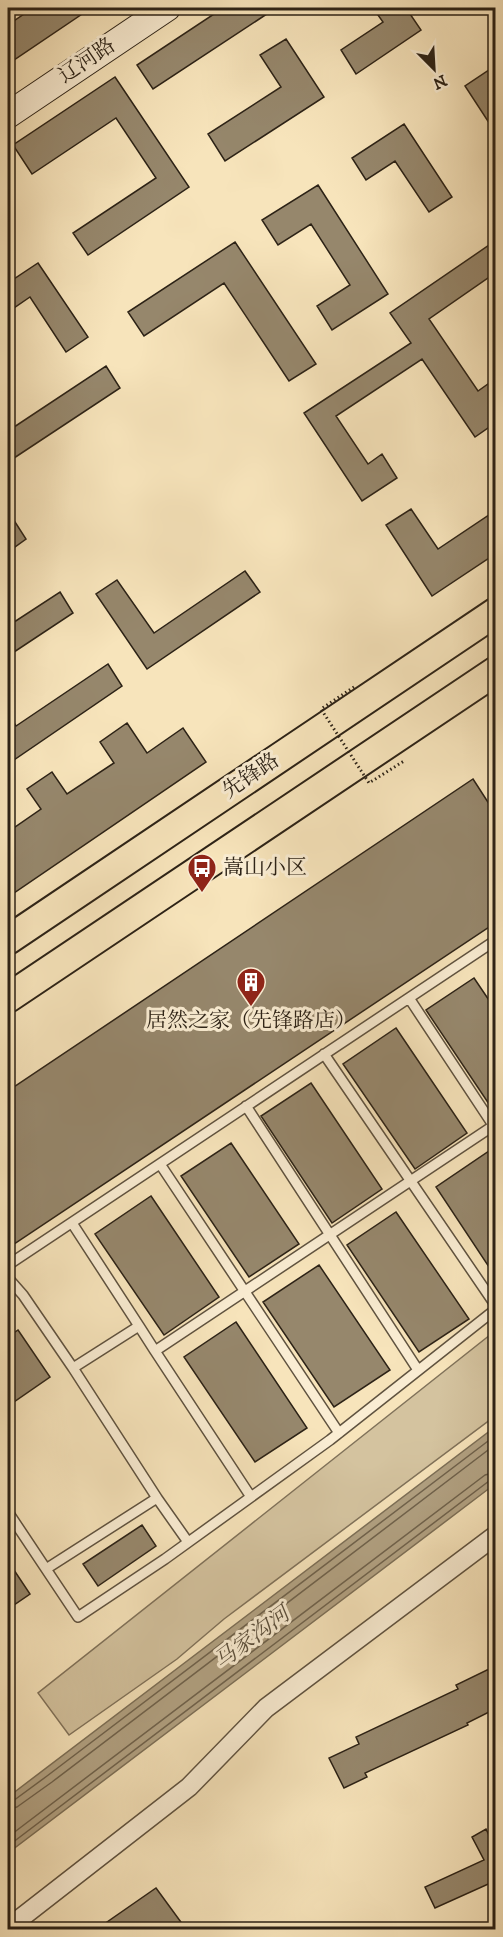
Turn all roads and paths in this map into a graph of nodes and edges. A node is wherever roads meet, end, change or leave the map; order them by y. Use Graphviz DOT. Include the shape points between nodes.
graph roads {
  1 [pos="148,8"];
  2 [pos="167,8"];
  3 [pos="8,100"];
  4 [pos="8,114"];
  5 [pos="495,612"];
  6 [pos="495,671"];
  7 [pos="354,687"];
  8 [pos="405,760"];
  9 [pos="8,940"];
  10 [pos="494,945"];
  11 [pos="8,998"];
  12 [pos="409,998"];
  13 [pos="324,1054"];
  14 [pos="246,1106"];
  15 [pos="494,1125"];
  16 [pos="160,1164"];
  17 [pos="411,1180"];
  18 [pos="72,1223"];
  19 [pos="330,1234"];
  20 [pos="8,1265"];
  21 [pos="8,1278"];
  22 [pos="244,1292"];
  23 [pos="495,1307"];
  24 [pos="139,1326"];
  25 [pos="155,1351"];
  26 [pos="73,1368"];
  27 [pos="418,1370"];
  28 [pos="339,1433"];
  29 [pos="251,1497"];
  30 [pos="157,1498"];
  31 [pos="8,1515"];
  32 [pos="495,1535"];
  33 [pos="188,1542"];
  34 [pos="46,1569"];
  35 [pos="8,1928"];
  1 -- 3 [label="main road, 辽河路"];
  2 -- 4 [label="main road, 辽河路"];
  5 -- 9 [label="main road, 先锋路"];
  6 -- 11 [label="main road"];
  7 -- 8 [label="path, bridge" via="321,709 369,783"];
  10 -- 12 [label="lane"];
  12 -- 13 [label="lane"];
  12 -- 15 [label="lane"];
  13 -- 14 [label="lane"];
  13 -- 17 [label="lane"];
  14 -- 16 [label="lane"];
  14 -- 19 [label="lane"];
  15 -- 17 [label="lane"];
  16 -- 18 [label="lane"];
  16 -- 22 [label="lane"];
  17 -- 19 [label="lane"];
  17 -- 23 [label="lane"];
  18 -- 20 [label="lane"];
  18 -- 24 [label="lane"];
  19 -- 22 [label="lane"];
  19 -- 27 [label="lane"];
  21 -- 26 [label="lane"];
  22 -- 25 [label="lane"];
  22 -- 28 [label="lane"];
  23 -- 27 [label="lane"];
  24 -- 25 [label="lane"];
  24 -- 26 [label="lane"];
  25 -- 29 [label="lane"];
  26 -- 30 [label="lane"];
  27 -- 28 [label="lane"];
  28 -- 29 [label="lane"];
  29 -- 33 [label="lane"];
  30 -- 33 [label="lane"];
  30 -- 34 [label="lane"];
  31 -- 34 [label="lane"];
  32 -- 35 [label="street" via="266,1708 189,1787"];
  33 -- 34 [label="lane" via="78,1617"];
}
